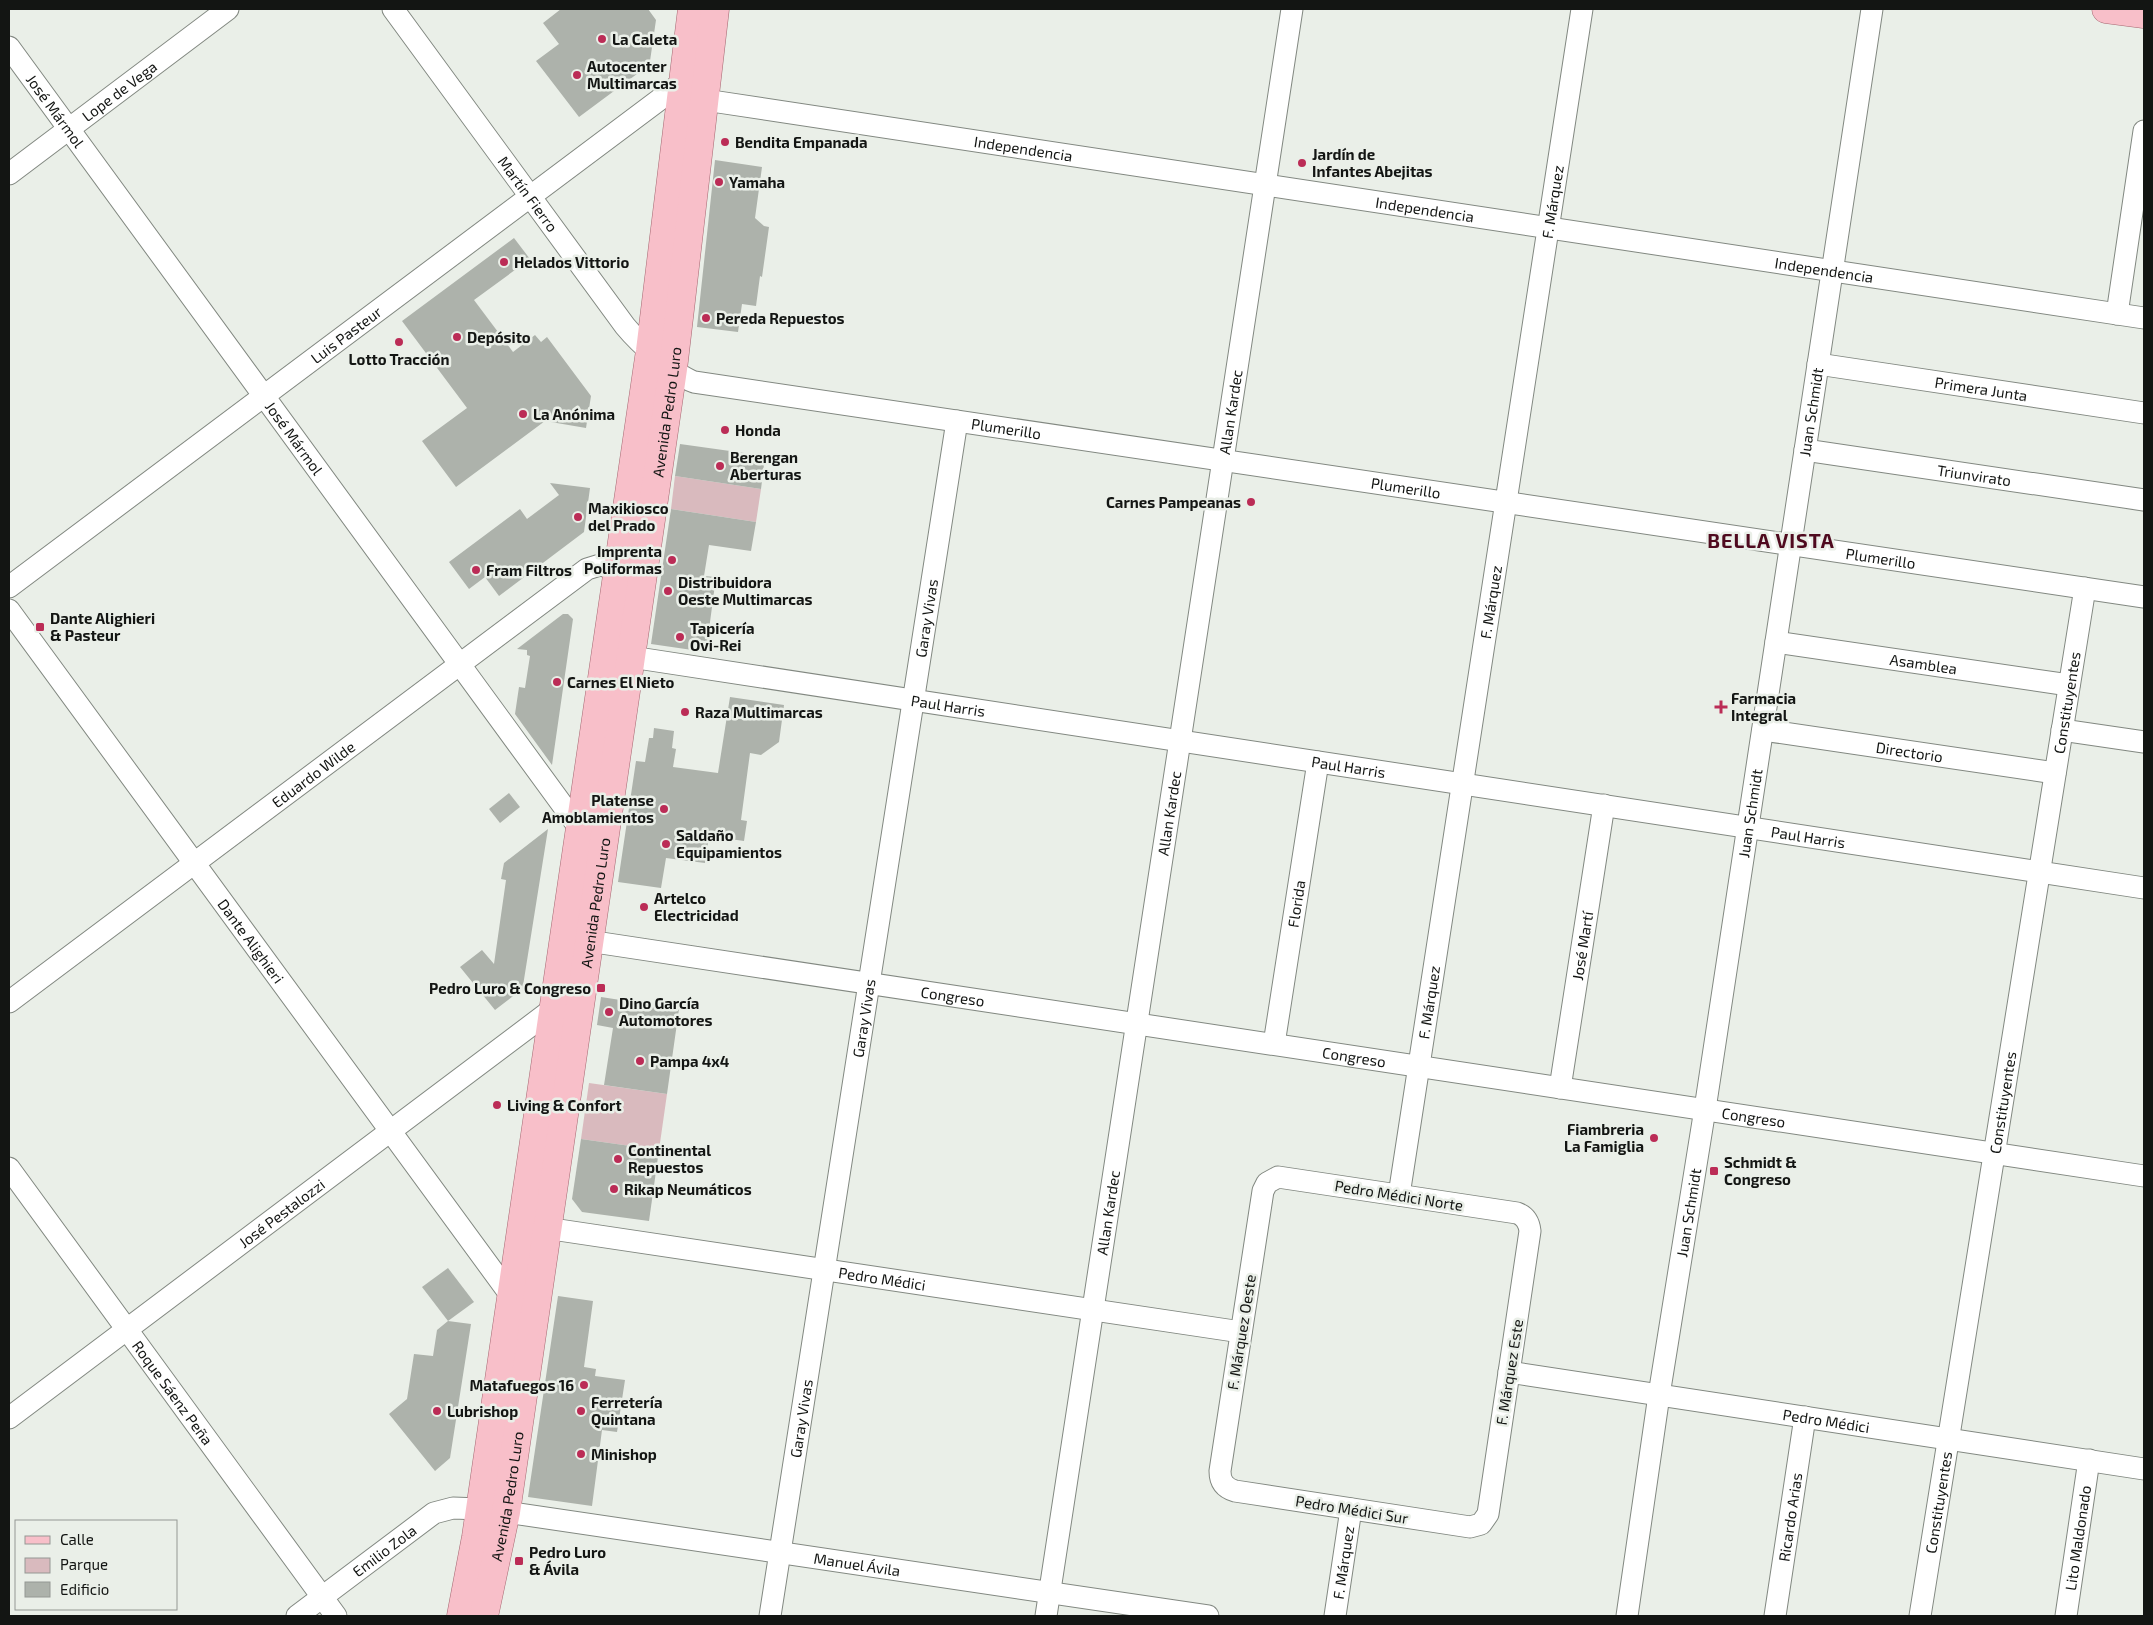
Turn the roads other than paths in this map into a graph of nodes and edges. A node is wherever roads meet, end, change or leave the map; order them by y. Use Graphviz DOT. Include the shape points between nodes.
graph roads {
  1 [pos="228,9"];
  2 [pos="393,9"];
  3 [pos="692,9"];
  4 [pos="715,9"];
  5 [pos="1292,9"];
  6 [pos="1582,9"];
  7 [pos="1872,9"];
  8 [pos="9,47"];
  9 [pos="683,82"];
  10 [pos="705,100"];
  11 [pos="68,129"];
  12 [pos="2144,131"];
  13 [pos="9,174"];
  14 [pos="1265,184"];
  15 [pos="530,197"];
  16 [pos="1548,228"];
  17 [pos="1832,270"];
  18 [pos="2117,314"];
  19 [pos="2144,318"];
  20 [pos="650,351"];
  21 [pos="1818,364"];
  22 [pos="673,369"];
  23 [pos="264,396"];
  24 [pos="2144,413"];
  25 [pos="957,422"];
  26 [pos="1805,450"];
  27 [pos="1223,461"];
  28 [pos="2144,500"];
  29 [pos="1506,502"];
  30 [pos="1791,545"];
  31 [pos="617,580"];
  32 [pos="9,588"];
  33 [pos="2085,588"];
  34 [pos="2144,596"];
  35 [pos="9,610"];
  36 [pos="1776,642"];
  37 [pos="631,657"];
  38 [pos="460,664"];
  39 [pos="2069,685"];
  40 [pos="914,700"];
  41 [pos="1762,730"];
  42 [pos="2062,730"];
  43 [pos="1180,741"];
  44 [pos="2144,742"];
  45 [pos="1318,762"];
  46 [pos="2055,773"];
  47 [pos="1462,784"];
  48 [pos="1604,805"];
  49 [pos="1748,827"];
  50 [pos="580,829"];
  51 [pos="194,863"];
  52 [pos="2039,872"];
  53 [pos="2144,888"];
  54 [pos="577,939"];
  55 [pos="869,983"];
  56 [pos="9,1002"];
  57 [pos="554,1008"];
  58 [pos="1137,1024"];
  59 [pos="1274,1044"];
  60 [pos="1419,1066"];
  61 [pos="1560,1088"];
  62 [pos="1705,1110"];
  63 [pos="390,1131"];
  64 [pos="1994,1153"];
  65 [pos="9,1168"];
  66 [pos="2144,1176"];
  67 [pos="1270,1181"];
  68 [pos="1399,1195"];
  69 [pos="1527,1220"];
  70 [pos="535,1226"];
  71 [pos="505,1269"];
  72 [pos="825,1270"];
  73 [pos="512,1296"];
  74 [pos="1093,1310"];
  75 [pos="533,1326"];
  76 [pos="127,1329"];
  77 [pos="1241,1332"];
  78 [pos="1509,1372"];
  79 [pos="1659,1395"];
  80 [pos="1805,1417"];
  81 [pos="9,1418"];
  82 [pos="1948,1439"];
  83 [pos="2090,1460"];
  84 [pos="2144,1469"];
  85 [pos="1224,1484"];
  86 [pos="1351,1509"];
  87 [pos="493,1511"];
  88 [pos="1481,1524"];
  89 [pos="780,1553"];
  90 [pos="1050,1593"];
  91 [pos="322,1597"];
  92 [pos="296,1616"];
  93 [pos="336,1616"];
  94 [pos="461,1616"];
  95 [pos="484,1616"];
  96 [pos="770,1616"];
  97 [pos="1046,1616"];
  98 [pos="1208,1616"];
  99 [pos="1335,1616"];
  100 [pos="1627,1616"];
  101 [pos="1775,1616"];
  102 [pos="1920,1616"];
  103 [pos="2066,1616"];
  1 -- 11 [label="street, Lope de Vega"];
  2 -- 15 [label="street, Martín Fierro"];
  3 -- 9 [label="main road, Avenida Pedro Luro"];
  4 -- 10 [label="main road, Avenida Pedro Luro"];
  5 -- 14 [label="street, Allan Kardec"];
  6 -- 16 [label="street, F. Márquez"];
  7 -- 17 [label="street, Juan Schmidt"];
  8 -- 11 [label="street, José Mármol"];
  9 -- 15 [label="street, Luis Pasteur"];
  9 -- 20 [label="main road, Avenida Pedro Luro"];
  10 -- 14 [label="street, Independencia"];
  10 -- 22 [label="main road, Avenida Pedro Luro"];
  11 -- 13 [label="street, Lope de Vega"];
  11 -- 23 [label="street, José Mármol"];
  12 -- 18 [label="street"];
  14 -- 16 [label="street, Independencia"];
  14 -- 27 [label="street, Allan Kardec"];
  15 -- 20 [label="street, Martín Fierro" via="625,326"];
  15 -- 23 [label="street, Luis Pasteur"];
  16 -- 17 [label="street, Independencia"];
  16 -- 29 [label="street, F. Márquez"];
  17 -- 18 [label="street, Independencia"];
  17 -- 21 [label="street, Juan Schmidt"];
  18 -- 19 [label="street, Independencia"];
  20 -- 22 [label="street, Martín Fierro"];
  20 -- 31 [label="main road, Avenida Pedro Luro"];
  21 -- 24 [label="street, Primera Junta"];
  21 -- 26 [label="street, Juan Schmidt"];
  22 -- 25 [label="street, Plumerillo" via="702,384"];
  22 -- 37 [label="main road, Avenida Pedro Luro"];
  23 -- 32 [label="street, Luis Pasteur"];
  23 -- 38 [label="street, José Mármol"];
  25 -- 27 [label="street, Plumerillo"];
  25 -- 40 [label="street, Garay Vivas"];
  26 -- 28 [label="street, Triunvirato"];
  26 -- 30 [label="street, Juan Schmidt"];
  27 -- 29 [label="street, Plumerillo"];
  27 -- 43 [label="street, Allan Kardec"];
  29 -- 30 [label="street, Plumerillo"];
  29 -- 47 [label="street, F. Márquez"];
  30 -- 33 [label="street, Plumerillo"];
  30 -- 36 [label="street, Juan Schmidt"];
  31 -- 37 [label="street"];
  31 -- 38 [label="street, Eduardo Wilde" via="609,567 590,567"];
  31 -- 50 [label="main road, Avenida Pedro Luro"];
  33 -- 34 [label="street, Plumerillo"];
  33 -- 39 [label="street, Constituyentes"];
  35 -- 51 [label="street, Dante Alighieri"];
  36 -- 39 [label="street, Asamblea"];
  36 -- 41 [label="street, Juan Schmidt"];
  37 -- 40 [label="street, Paul Harris"];
  37 -- 54 [label="main road, Avenida Pedro Luro"];
  38 -- 50 [label="street, José Mármol"];
  38 -- 51 [label="street, Eduardo Wilde"];
  39 -- 42 [label="street, Constituyentes"];
  40 -- 43 [label="street, Paul Harris"];
  40 -- 55 [label="street, Garay Vivas"];
  41 -- 46 [label="street, Directorio"];
  41 -- 49 [label="street, Juan Schmidt"];
  42 -- 44 [label="street"];
  42 -- 46 [label="street, Constituyentes"];
  43 -- 45 [label="street, Paul Harris"];
  43 -- 58 [label="street, Allan Kardec"];
  45 -- 47 [label="street, Paul Harris"];
  45 -- 59 [label="street, Florida"];
  46 -- 52 [label="street, Constituyentes"];
  47 -- 48 [label="street, Paul Harris"];
  47 -- 60 [label="street, F. Márquez"];
  48 -- 49 [label="street, Paul Harris"];
  48 -- 61 [label="street, José Martí"];
  49 -- 52 [label="street, Paul Harris"];
  49 -- 62 [label="street, Juan Schmidt"];
  50 -- 54 [label="main road, Avenida Pedro Luro"];
  51 -- 56 [label="street, Eduardo Wilde"];
  51 -- 63 [label="street, Dante Alighieri"];
  52 -- 53 [label="street, Paul Harris"];
  52 -- 64 [label="street, Constituyentes"];
  54 -- 55 [label="street, Congreso"];
  54 -- 57 [label="main road, Avenida Pedro Luro"];
  54 -- 70 [label="main road, Avenida Pedro Luro"];
  55 -- 58 [label="street, Congreso"];
  55 -- 72 [label="street, Garay Vivas"];
  57 -- 63 [label="street, José Pestalozzi"];
  57 -- 70 [label="main road, Avenida Pedro Luro"];
  58 -- 59 [label="street, Congreso"];
  58 -- 74 [label="street, Allan Kardec"];
  59 -- 60 [label="street, Congreso"];
  60 -- 61 [label="street, Congreso"];
  60 -- 68 [label="street, F. Márquez"];
  61 -- 62 [label="street, Congreso"];
  62 -- 64 [label="street, Congreso"];
  62 -- 79 [label="street, Juan Schmidt"];
  63 -- 71 [label="street, Dante Alighieri"];
  63 -- 76 [label="street, José Pestalozzi"];
  64 -- 66 [label="street, Congreso"];
  64 -- 82 [label="street, Constituyentes"];
  65 -- 76 [label="street, Roque Sáenz Peña"];
  67 -- 68 [label="street, Pedro Médici Norte" via="1278,1177"];
  67 -- 77 [label="street, F. Márquez Oeste" via="1263,1190"];
  68 -- 69 [label="street, Pedro Médici Norte" via="1516,1213"];
  69 -- 78 [label="street, F. Márquez Este" via="1530,1231"];
  70 -- 71 [label="main road, Avenida Pedro Luro"];
  70 -- 72 [label="street, Pedro Médici"];
  70 -- 75 [label="main road, Avenida Pedro Luro"];
  71 -- 73 [label="main road, Avenida Pedro Luro"];
  72 -- 74 [label="street, Pedro Médici"];
  72 -- 89 [label="street, Garay Vivas"];
  73 -- 75 [label="street"];
  73 -- 87 [label="main road, Avenida Pedro Luro"];
  74 -- 77 [label="street, Pedro Médici"];
  74 -- 90 [label="street, Allan Kardec"];
  75 -- 87 [label="main road, Avenida Pedro Luro"];
  76 -- 81 [label="street, José Pestalozzi"];
  76 -- 91 [label="street, Roque Sáenz Peña"];
  77 -- 85 [label="street, F. Márquez Oeste" via="1220,1471"];
  78 -- 79 [label="street, Pedro Médici"];
  78 -- 88 [label="street, F. Márquez Este" via="1488,1514"];
  79 -- 80 [label="street, Pedro Médici"];
  79 -- 100 [label="street, Juan Schmidt"];
  80 -- 82 [label="street, Pedro Médici"];
  80 -- 101 [label="street, Ricardo Arias"];
  82 -- 83 [label="street, Pedro Médici"];
  82 -- 102 [label="street, Constituyentes"];
  83 -- 84 [label="street, Pedro Médici"];
  83 -- 103 [label="street, Lito Maldonado"];
  85 -- 86 [label="street, Pedro Médici Sur" via="1236,1492"];
  86 -- 88 [label="street, Pedro Médici Sur" via="1470,1527"];
  86 -- 99 [label="street, F. Márquez"];
  87 -- 89 [label="street, Manuel Ávila"];
  87 -- 91 [label="street, Emilio Zola" via="453,1508 434,1513"];
  87 -- 94 [label="main road, Avenida Pedro Luro"];
  87 -- 95 [label="main road, Avenida Pedro Luro"];
  89 -- 90 [label="street, Manuel Ávila"];
  89 -- 96 [label="street, Garay Vivas"];
  90 -- 97 [label="street, Allan Kardec"];
  90 -- 98 [label="street, Manuel Ávila"];
  91 -- 92 [label="street, Emilio Zola"];
  91 -- 93 [label="street, Roque Sáenz Peña"];
}
